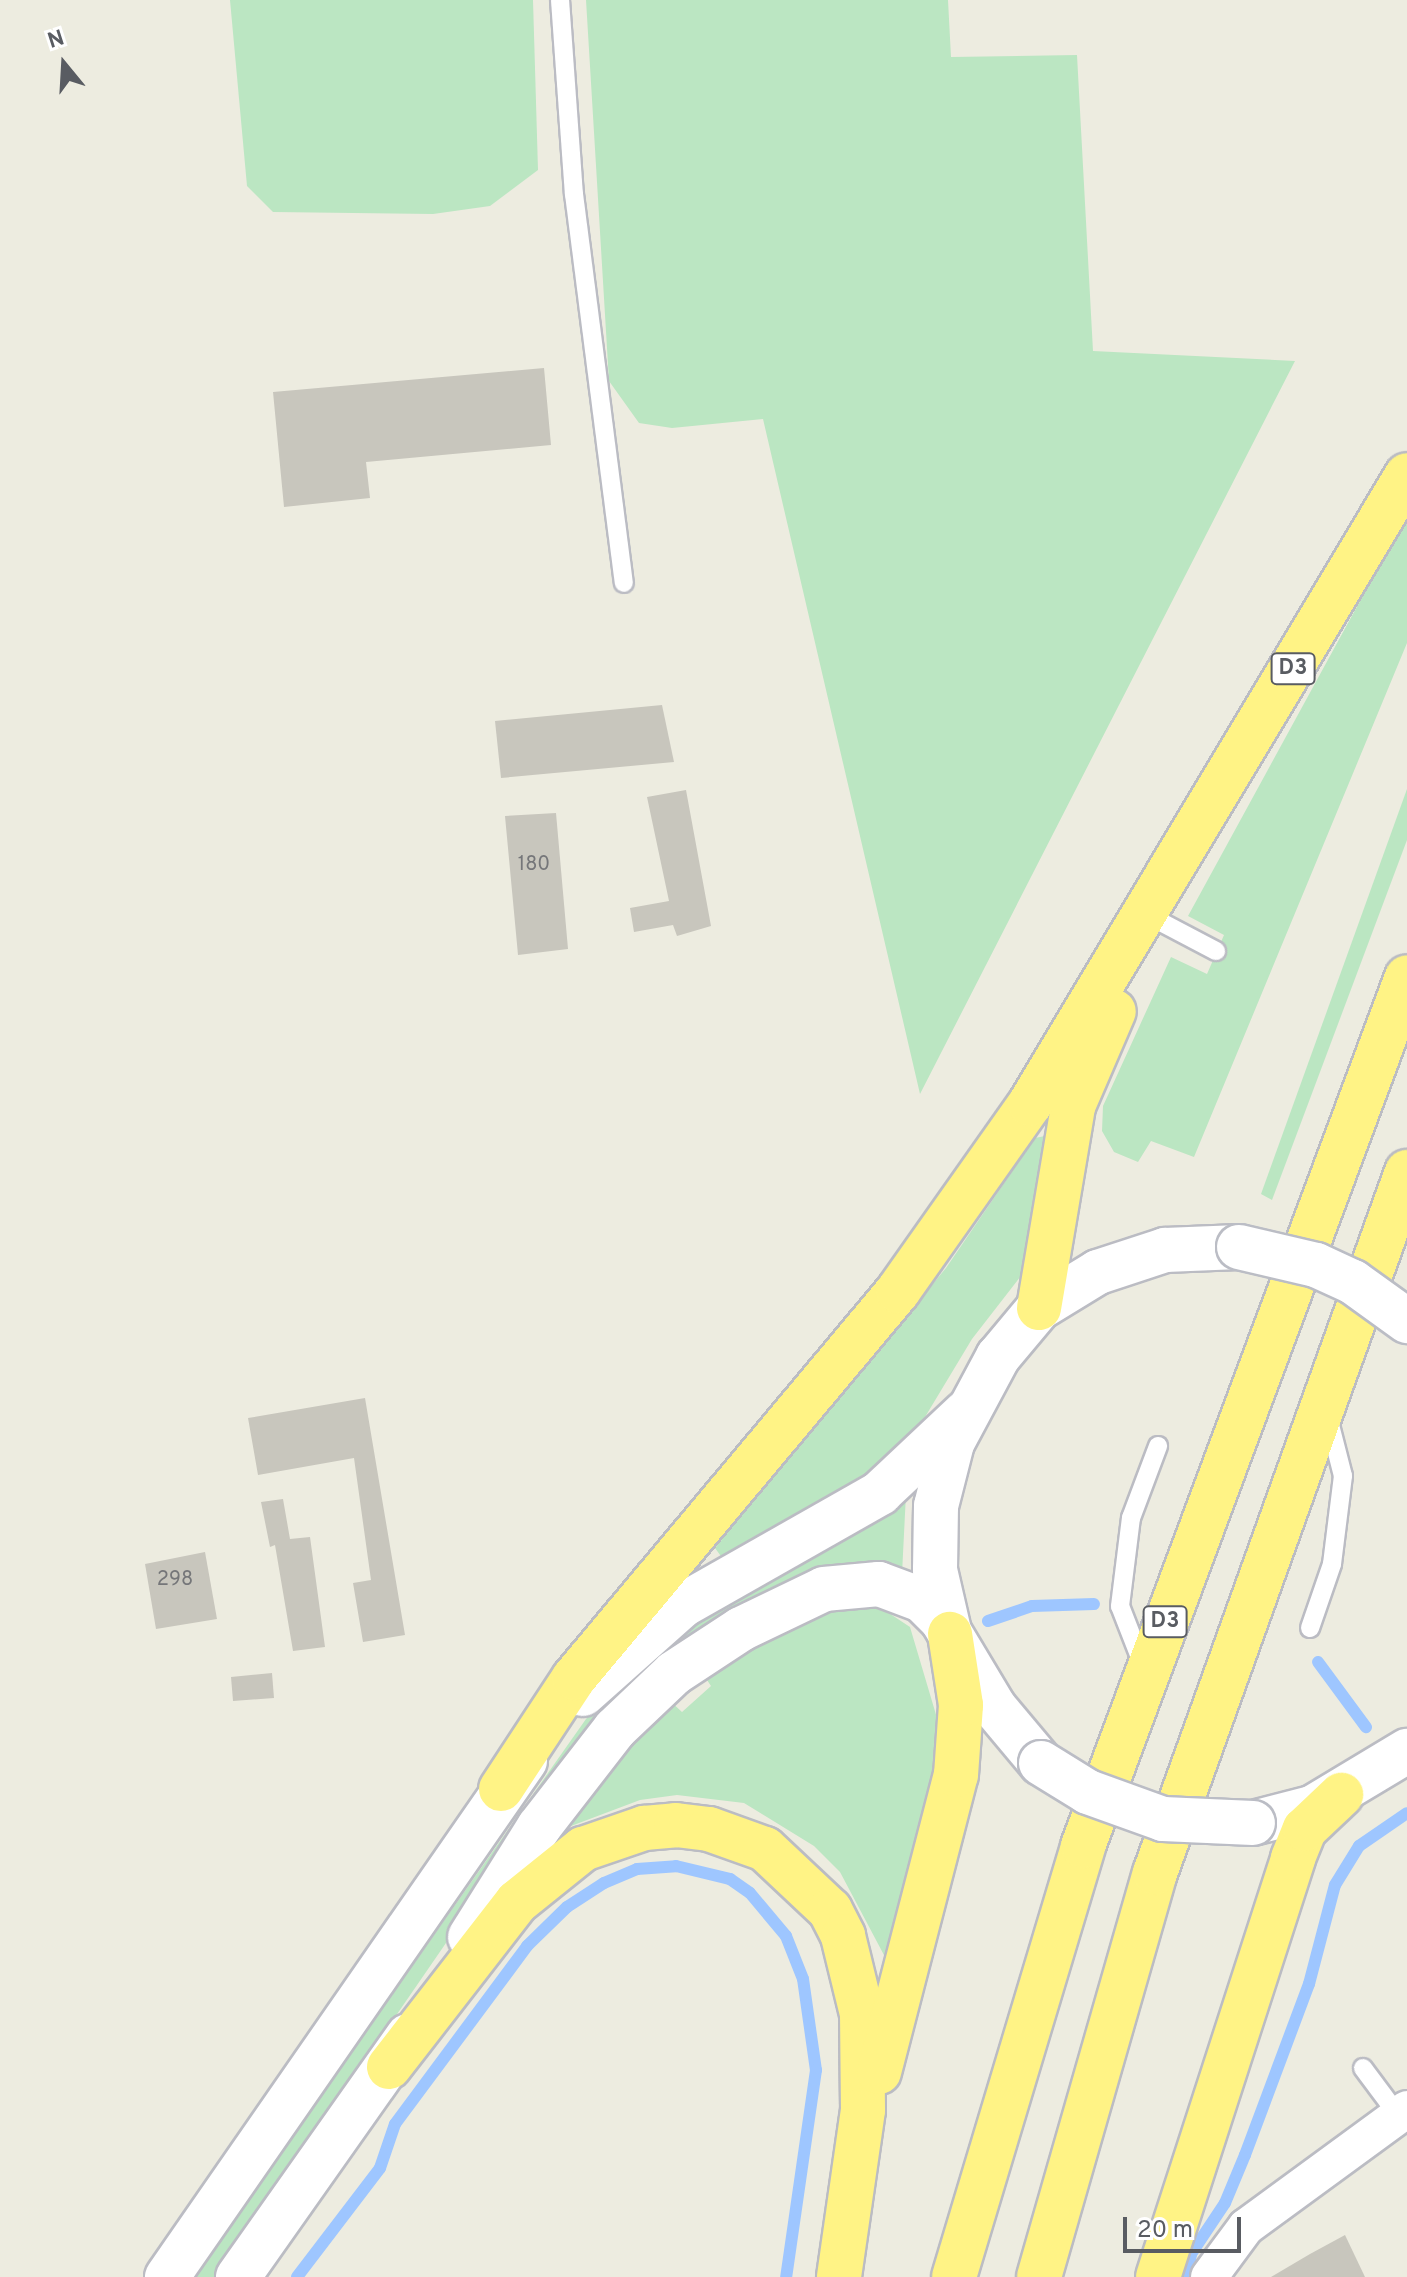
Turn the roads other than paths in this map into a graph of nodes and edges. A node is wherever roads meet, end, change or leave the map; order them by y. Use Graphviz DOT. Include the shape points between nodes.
graph roads {
  1 [pos="560,0"];
  2 [pos="1407,475"];
  3 [pos="624,583"];
  4 [pos="1180,863"];
  5 [pos="1155,919"];
  6 [pos="1216,951"];
  7 [pos="1407,977"];
  8 [pos="1407,1172"];
  9 [pos="1039,1308"];
  10 [pos="1407,1321"];
  11 [pos="1324,1403"];
  12 [pos="965,1413"];
  13 [pos="1158,1446"];
  14 [pos="1310,1628"];
  15 [pos="950,1634"];
  16 [pos="1146,1673"];
  17 [pos="1403,1757"];
  18 [pos="501,1789"];
  19 [pos="1341,1795"];
  20 [pos="389,2067"];
  21 [pos="1363,2068"];
  22 [pos="1403,2112"];
  23 [pos="856,2172"];
  24 [pos="167,2277"];
  25 [pos="238,2277"];
  26 [pos="839,2277"];
  27 [pos="954,2277"];
  28 [pos="1039,2277"];
  29 [pos="1158,2277"];
  30 [pos="1209,2277"];
  1 -- 3 [label="lane" via="574,194"];
  2 -- 4 [label="highway, D3"];
  4 -- 5 [label="highway, D3"];
  4 -- 18 [label="highway, D3" via="1030,1104 898,1291 574,1678"];
  5 -- 6 [label="lane"];
  5 -- 9 [label="highway, D3" via="1073,1106"];
  7 -- 16 [label="highway, D3"];
  8 -- 11 [label="highway"];
  9 -- 10 [label="main road, bridge" via="1131,1259 1165,1250 1239,1247 1316,1265 1353,1282"];
  9 -- 12 [label="main road" via="998,1357"];
  11 -- 14 [label="lane" via="1343,1476 1332,1564"];
  11 -- 28 [label="highway" via="1155,1873"];
  12 -- 15 [label="main road" via="936,1506 935,1570"];
  12 -- 18 [label="main road" via="880,1493 760,1557 628,1648"];
  13 -- 16 [label="lane" via="1131,1518 1120,1606"];
  15 -- 19 [label="main road, bridge" via="994,1707 1041,1763 1088,1792 1151,1816 1253,1823"];
  15 -- 20 [label="main road" via="912,1593 846,1584 753,1622 674,1673 615,1729 539,1827"];
  15 -- 23 [label="highway" via="961,1705 956,1775"];
  16 -- 27 [label="highway, D3" via="1083,1846"];
  17 -- 19 [label="main road"];
  18 -- 24 [label="main road"];
  19 -- 29 [label="highway" via="1305,1829 1293,1858"];
  20 -- 23 [label="highway" via="517,1902 556,1868 623,1833 676,1825 709,1829 765,1849 790,1866 830,1910 843,1936 862,2014"];
  20 -- 25 [label="main road"];
  21 -- 22 [label="lane"];
  22 -- 30 [label="street" via="1246,2227"];
  23 -- 26 [label="highway"];
}
